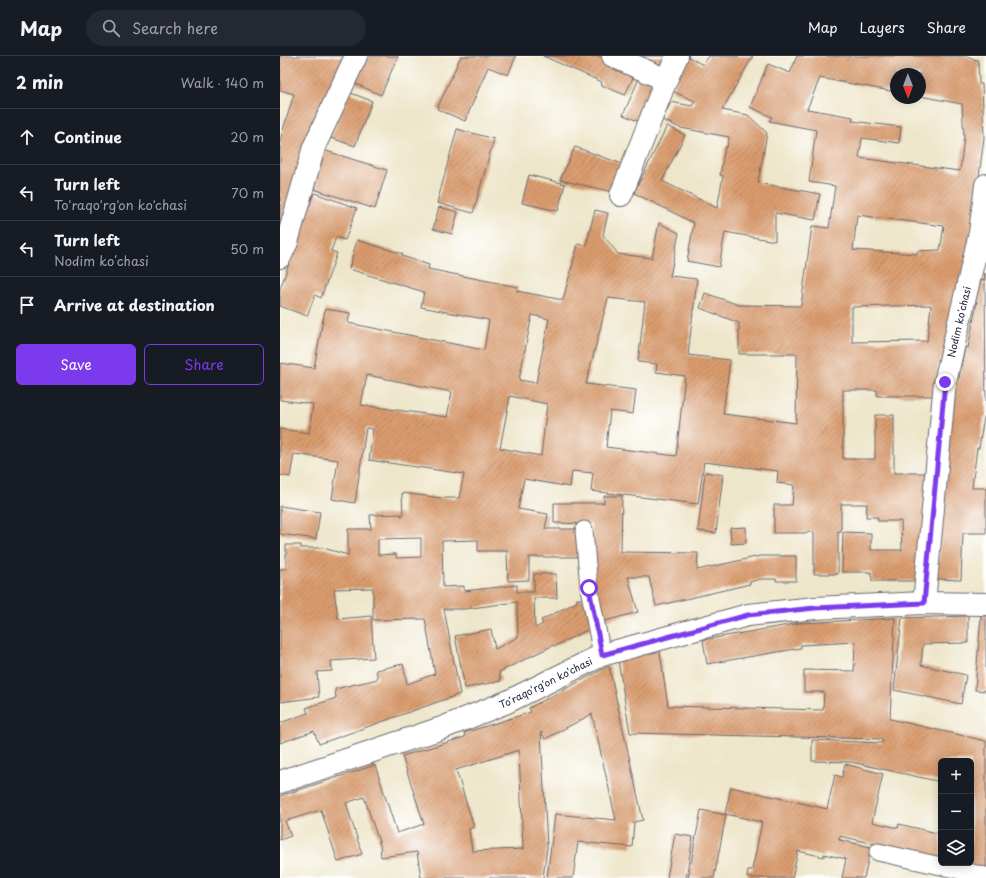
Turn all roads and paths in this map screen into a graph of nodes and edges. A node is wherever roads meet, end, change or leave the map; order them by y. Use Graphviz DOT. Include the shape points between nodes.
graph roads {
  1 [pos="356,56"];
  2 [pos="613,56"];
  3 [pos="677,56"];
  4 [pos="666,80"];
  5 [pos="986,185"];
  6 [pos="621,195"];
  7 [pos="280,257"];
  8 [pos="584,530"];
  9 [pos="924,603"];
  10 [pos="986,604"];
  11 [pos="602,655"];
  12 [pos="280,782"];
  13 [pos="878,852"];
  14 [pos="986,876"];
  1 -- 7 [label="street" via="314,147 287,242"];
  2 -- 4 [label="street"];
  3 -- 4 [label="street"];
  4 -- 6 [label="street"];
  5 -- 9 [label="street, Nodim koʻchasi" via="980,233 945,382"];
  8 -- 11 [label="lane" via="589,588"];
  9 -- 10 [label="street, To'raqo'rg'on ko'chasi"];
  9 -- 11 [label="street, To'raqo'rg'on ko'chasi" via="815,608 748,615"];
  11 -- 12 [label="street, To'raqo'rg'on ko'chasi" via="507,702 442,728"];
  13 -- 14 [label="lane"];
}
